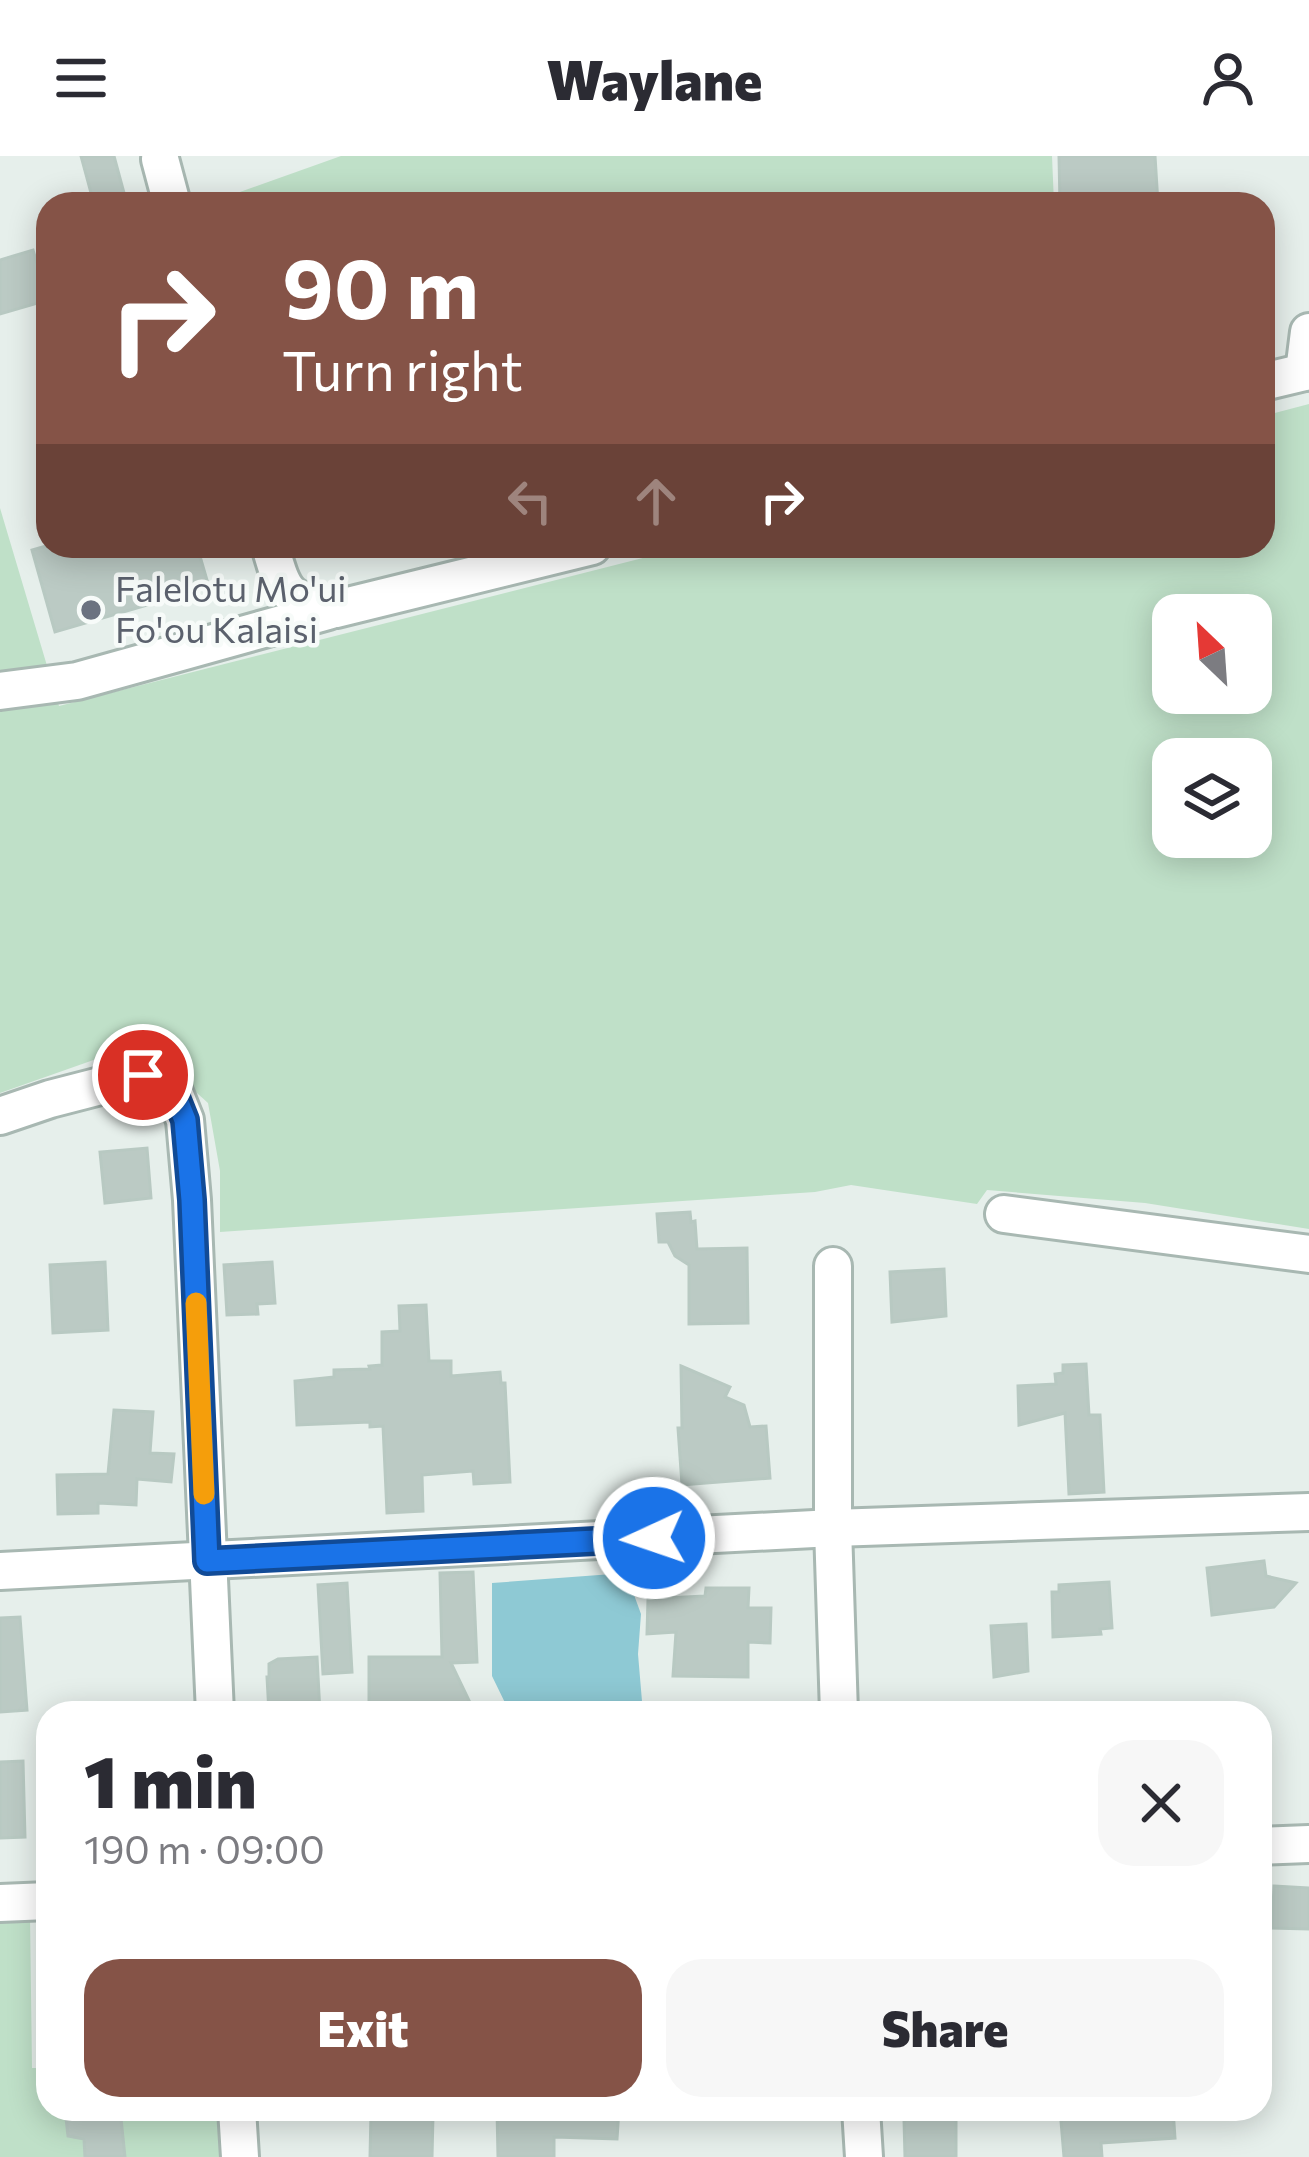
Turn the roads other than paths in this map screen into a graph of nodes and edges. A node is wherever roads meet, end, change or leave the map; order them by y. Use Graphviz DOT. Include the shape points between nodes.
graph roads {
  1 [pos="160,159"];
  2 [pos="169,192"];
  3 [pos="1309,332"];
  4 [pos="1306,371"];
  5 [pos="1275,379"];
  6 [pos="273,558"];
  7 [pos="543,558"];
  8 [pos="336,609"];
  9 [pos="0,692"];
  10 [pos="0,1116"];
  11 [pos="1004,1214"];
  12 [pos="1309,1254"];
  13 [pos="833,1267"];
  14 [pos="1309,1512"];
  15 [pos="832,1528"];
  16 [pos="207,1561"];
  17 [pos="0,1571"];
  18 [pos="214,1701"];
  19 [pos="839,1701"];
  20 [pos="1309,1844"];
  21 [pos="1272,1846"];
  22 [pos="36,1902"];
  23 [pos="0,1903"];
  24 [pos="238,2121"];
  25 [pos="862,2121"];
  26 [pos="240,2157"];
  27 [pos="864,2157"];
  1 -- 2 [label="street"];
  3 -- 4 [label="street"];
  4 -- 5 [label="street"];
  6 -- 8 [label="street" via="280,581 300,603"];
  7 -- 8 [label="street"];
  8 -- 9 [label="street" via="76,681"];
  10 -- 16 [label="street" via="143,1075 171,1085 185,1120 192,1200"];
  11 -- 12 [label="street"];
  13 -- 15 [label="street"];
  14 -- 15 [label="street"];
  15 -- 16 [label="street"];
  15 -- 19 [label="street"];
  16 -- 17 [label="street"];
  16 -- 18 [label="street"];
  20 -- 21 [label="street"];
  22 -- 23 [label="street"];
  24 -- 26 [label="street"];
  25 -- 27 [label="street"];
}
